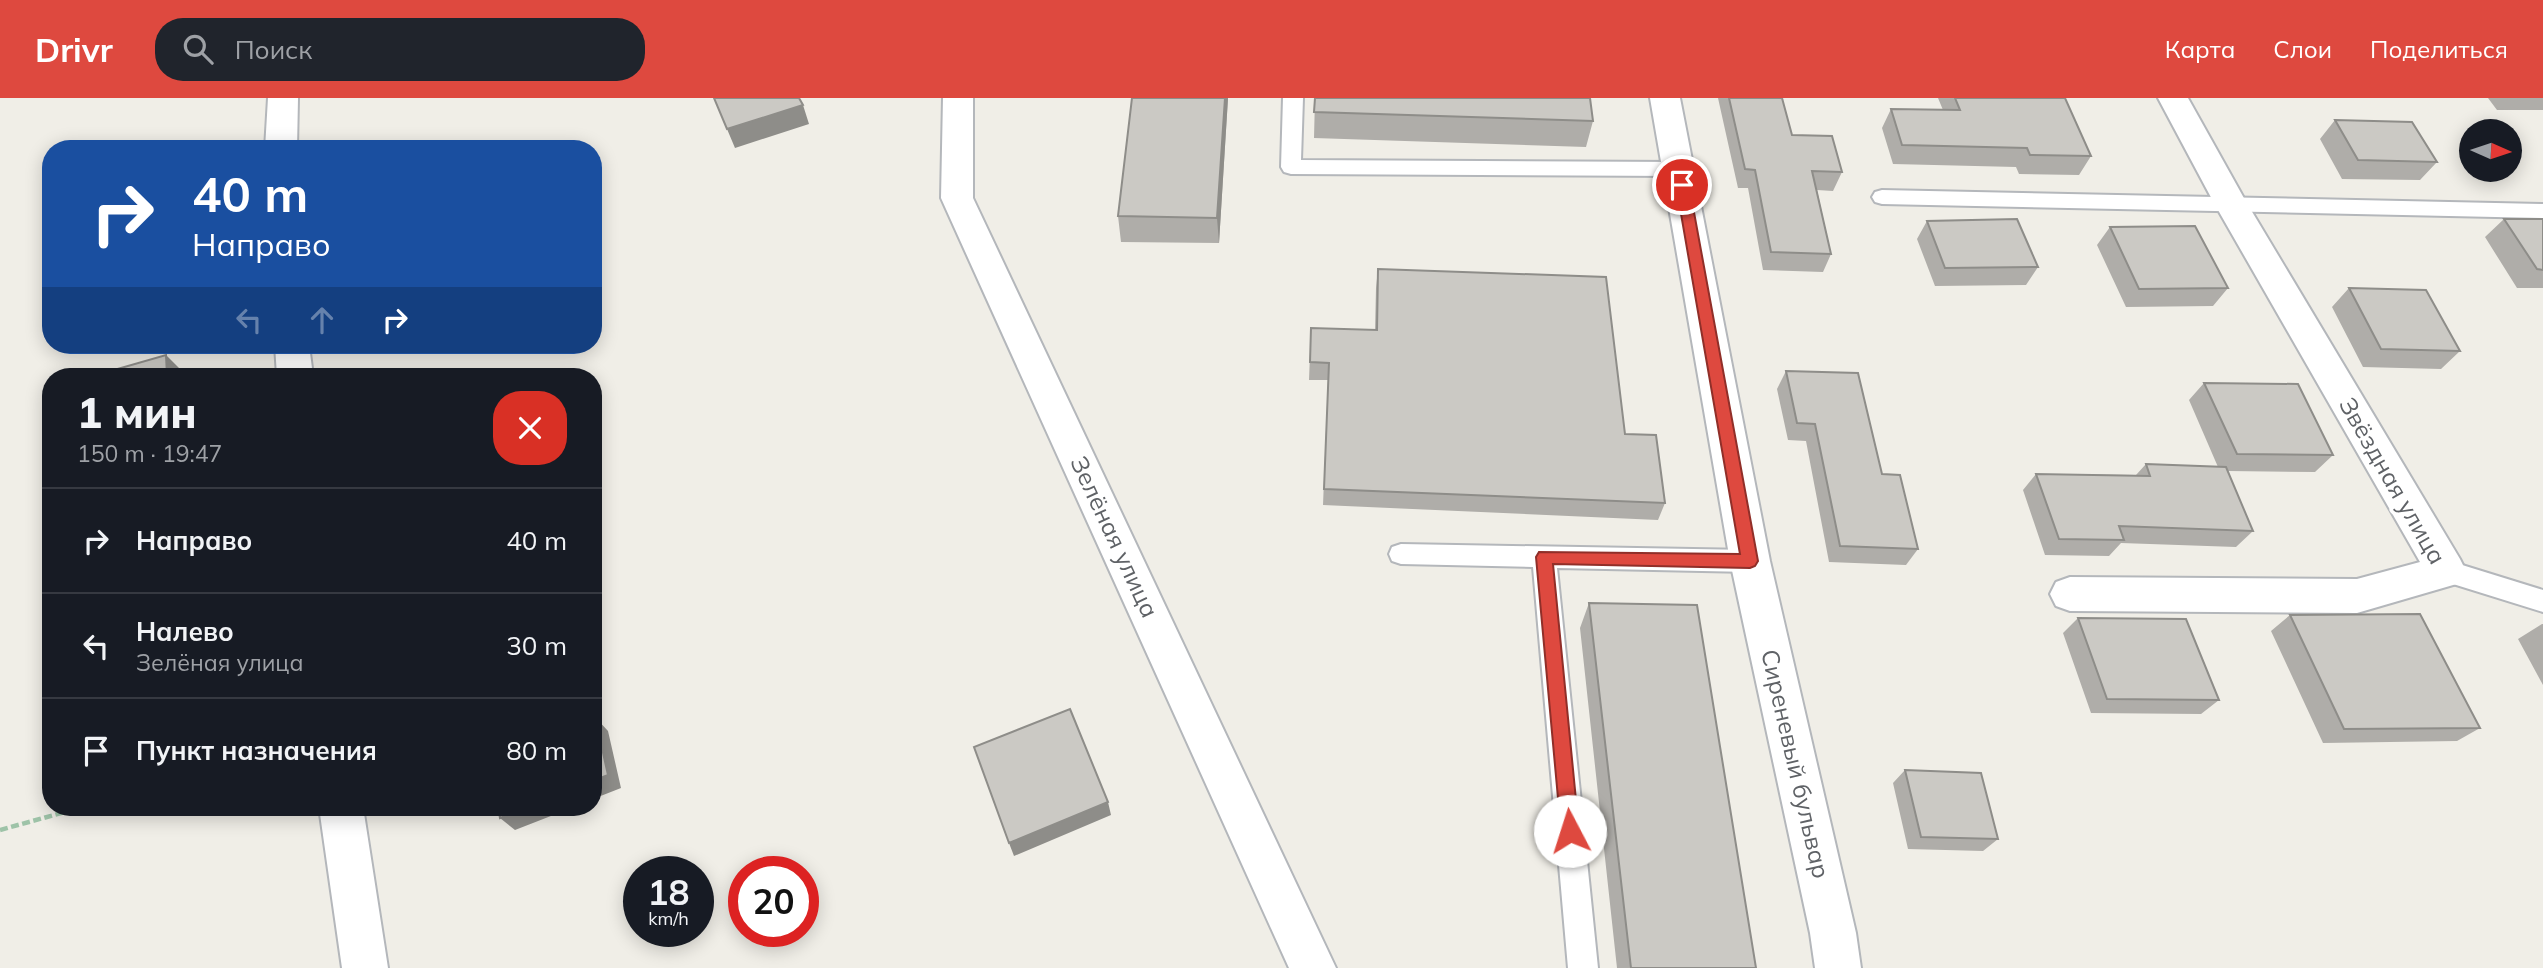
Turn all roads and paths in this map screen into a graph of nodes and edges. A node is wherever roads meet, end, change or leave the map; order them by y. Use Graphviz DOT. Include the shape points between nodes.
graph roads {
  1 [pos="283,98"];
  2 [pos="958,98"];
  3 [pos="1293,98"];
  4 [pos="1665,98"];
  5 [pos="2173,98"];
  6 [pos="281,140"];
  7 [pos="1679,169"];
  8 [pos="1882,197"];
  9 [pos="2230,203"];
  10 [pos="2543,211"];
  11 [pos="1401,554"];
  12 [pos="1544,557"];
  13 [pos="1750,561"];
  14 [pos="2446,571"];
  15 [pos="2070,594"];
  16 [pos="2543,601"];
  17 [pos="51,816"];
  18 [pos="342,816"];
  19 [pos="0,830"];
  20 [pos="365,968"];
  21 [pos="1313,968"];
  22 [pos="1583,968"];
  23 [pos="1838,968"];
  1 -- 6 [label="street"];
  2 -- 21 [label="street, Зелёная улица" via="957,198"];
  3 -- 7 [label="lane" via="1292,167"];
  4 -- 7 [label="street"];
  5 -- 9 [label="street, Звёздная улица"];
  7 -- 13 [label="street"];
  8 -- 9 [label="lane"];
  9 -- 10 [label="lane"];
  9 -- 14 [label="street, Звёздная улица"];
  11 -- 12 [label="lane"];
  12 -- 13 [label="lane"];
  12 -- 22 [label="lane"];
  13 -- 23 [label="street, Сиреневый бульвар"];
  14 -- 15 [label="street, Звёздная улица" via="2357,596"];
  14 -- 16 [label="lane"];
  17 -- 19 [label="path"];
  18 -- 20 [label="street"];
}
